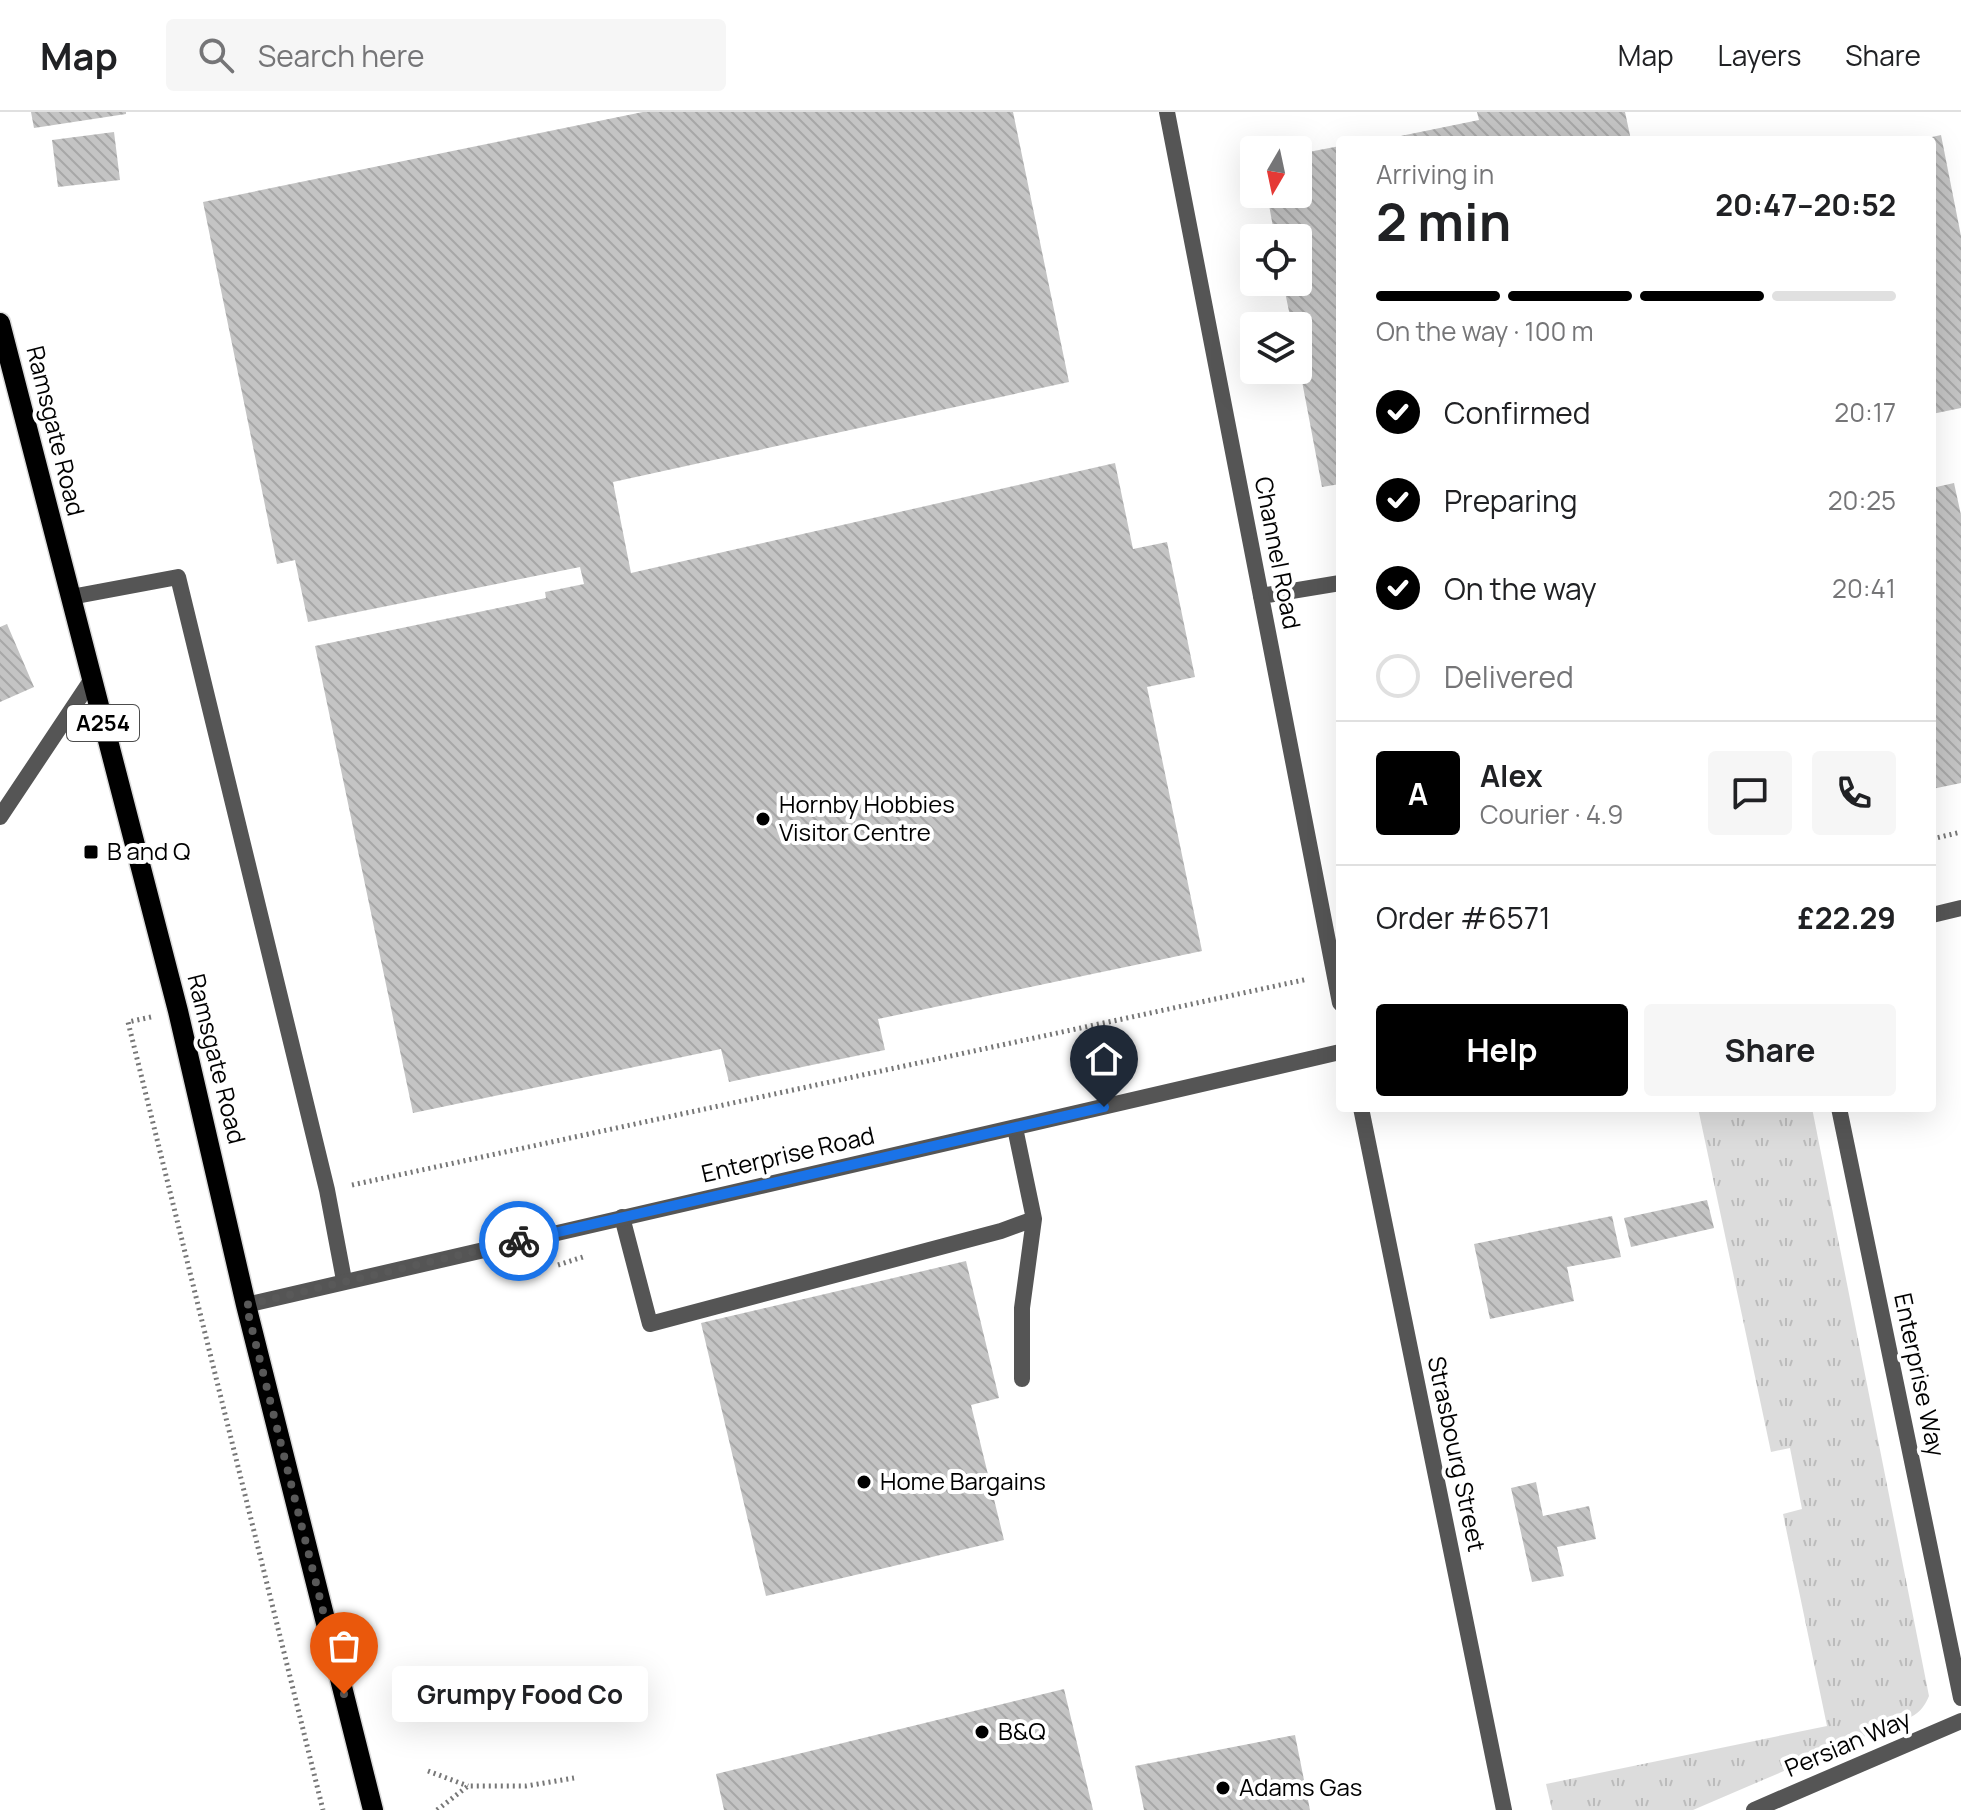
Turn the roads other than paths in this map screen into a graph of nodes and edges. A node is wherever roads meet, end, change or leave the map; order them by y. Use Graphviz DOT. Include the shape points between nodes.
graph roads {
  1 [pos="1167,112"];
  2 [pos="0,323"];
  3 [pos="1336,584"];
  4 [pos="1261,596"];
  5 [pos="71,597"];
  6 [pos="92,679"];
  7 [pos="0,817"];
  8 [pos="1961,908"];
  9 [pos="1936,914"];
  10 [pos="1336,980"];
  11 [pos="1336,1053"];
  12 [pos="1362,1112"];
  13 [pos="1840,1112"];
  14 [pos="1015,1128"];
  15 [pos="622,1217"];
  16 [pos="1034,1219"];
  17 [pos="344,1280"];
  18 [pos="246,1305"];
  19 [pos="1022,1379"];
  20 [pos="1961,1698"];
  21 [pos="1961,1721"];
  22 [pos="373,1810"];
  23 [pos="1504,1810"];
  24 [pos="1754,1810"];
  1 -- 4 [label="street, Channel Road"];
  2 -- 5 [label="main road, Ramsgate Road / A254"];
  3 -- 4 [label="street"];
  4 -- 10 [label="street, Channel Road"];
  5 -- 6 [label="main road, Ramsgate Road / A254"];
  5 -- 17 [label="street" via="178,577 327,1190"];
  6 -- 7 [label="street"];
  6 -- 18 [label="main road, Ramsgate Road / A254" via="178,1011"];
  8 -- 9 [label="street"];
  11 -- 14 [label="street, Enterprise Road"];
  12 -- 23 [label="street, Strasbourg Street"];
  13 -- 20 [label="street, Enterprise Way"];
  14 -- 15 [label="street, Enterprise Road"];
  14 -- 16 [label="street"];
  15 -- 16 [label="street" via="650,1324"];
  15 -- 17 [label="street, Enterprise Road"];
  16 -- 19 [label="street" via="1022,1308"];
  17 -- 18 [label="street, Enterprise Road"];
  18 -- 22 [label="main road, Ramsgate Road / A254"];
  21 -- 24 [label="street, Persian Way"];
}
